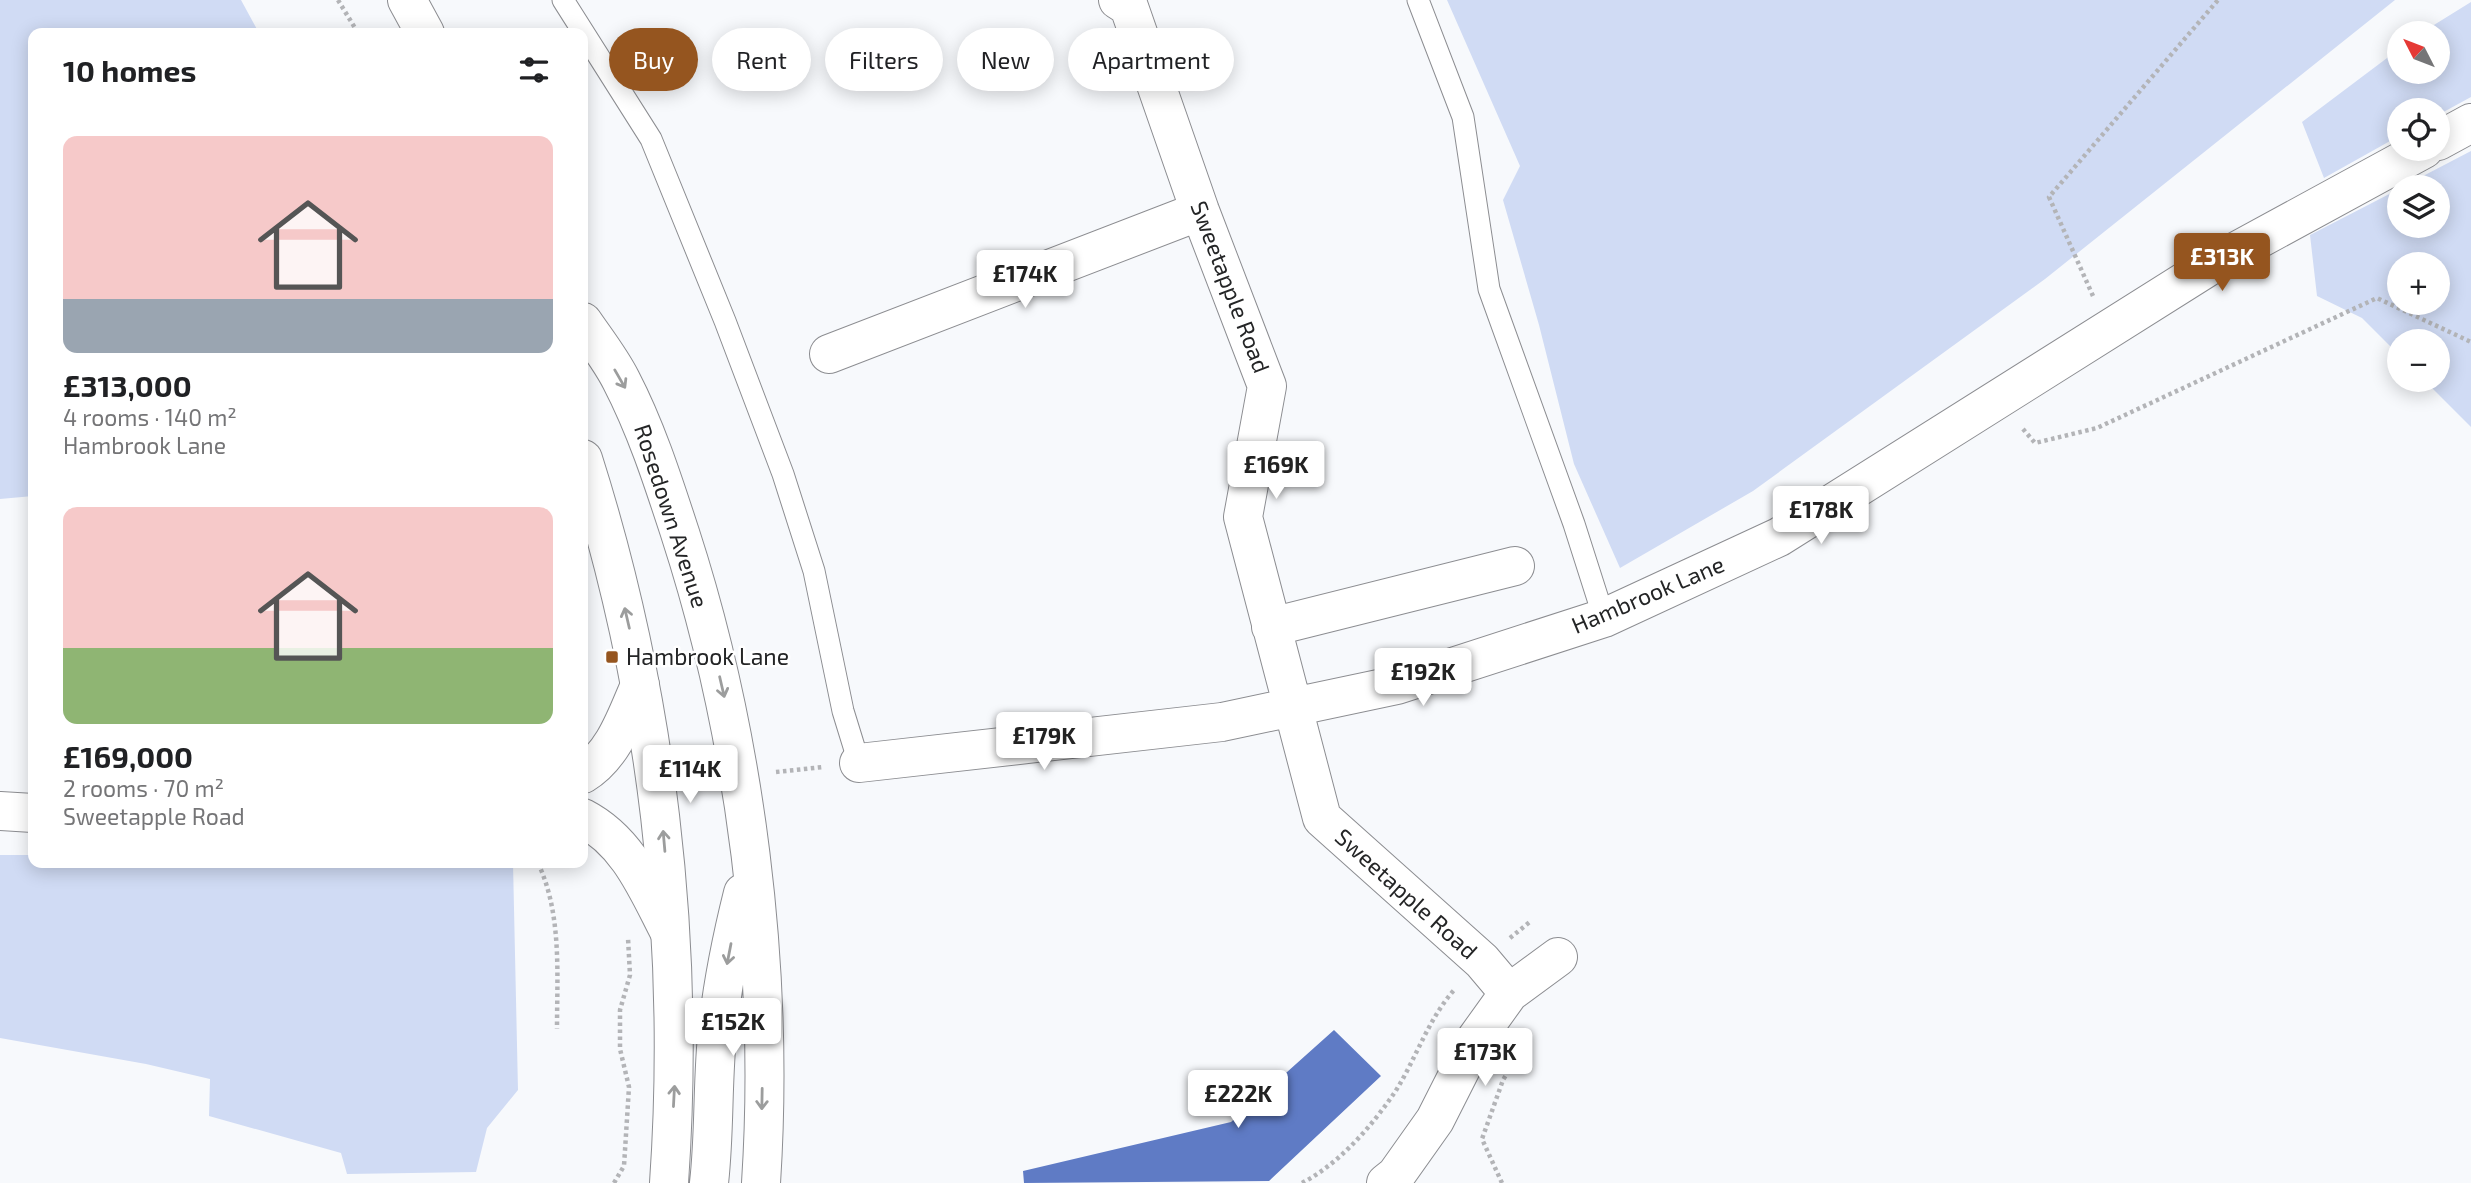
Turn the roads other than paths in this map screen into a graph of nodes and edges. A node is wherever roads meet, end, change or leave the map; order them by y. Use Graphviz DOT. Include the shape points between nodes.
graph roads {
  1 [pos="407,0"];
  2 [pos="563,0"];
  3 [pos="1118,0"];
  4 [pos="1418,0"];
  5 [pos="422,28"];
  6 [pos="581,28"];
  7 [pos="588,39"];
  8 [pos="2471,123"];
  9 [pos="2450,134"];
  10 [pos="2402,161"];
  11 [pos="1200,211"];
  12 [pos="588,330"];
  13 [pos="829,354"];
  14 [pos="588,477"];
  15 [pos="1515,566"];
  16 [pos="1604,618"];
  17 [pos="1271,627"];
  18 [pos="640,685"];
  19 [pos="1295,707"];
  20 [pos="859,763"];
  21 [pos="588,769"];
  22 [pos="0,811"];
  23 [pos="28,813"];
  24 [pos="588,821"];
  25 [pos="750,863"];
  26 [pos="670,933"];
  27 [pos="1558,957"];
  28 [pos="1509,993"];
  29 [pos="669,1183"];
  30 [pos="709,1183"];
  31 [pos="761,1183"];
  32 [pos="1386,1183"];
  1 -- 5 [label="street"];
  2 -- 6 [label="lane"];
  3 -- 11 [label="street, Sweetapple Road" via="1129,8"];
  4 -- 16 [label="lane" via="1463,117 1489,289"];
  7 -- 20 [label="lane" via="651,139 783,474 814,571 843,711"];
  8 -- 9 [label="street"];
  10 -- 16 [label="street, Hambrook Lane" via="2211,265 1779,537"];
  11 -- 13 [label="street"];
  11 -- 17 [label="street, Sweetapple Road" via="1267,386 1243,517"];
  12 -- 25 [label="street, Rosedown Avenue, one-way" via="634,405 695,579 736,748"];
  18 -- 14 [label="street, one-way" via="628,620"];
  15 -- 17 [label="street"];
  16 -- 19 [label="street, Hambrook Lane" via="1397,685"];
  17 -- 19 [label="street, Sweetapple Road"];
  18 -- 21 [label="street" via="617,739"];
  26 -- 18 [label="street, one-way" via="664,839"];
  19 -- 20 [label="street, Hambrook Lane" via="1222,722"];
  19 -- 28 [label="street, Sweetapple Road" via="1322,818 1482,961"];
  22 -- 23 [label="street"];
  24 -- 26 [label="street" via="608,834 634,864"];
  25 -- 30 [label="street, one-way" via="728,957 718,1028"];
  25 -- 31 [label="street, Rosedown Avenue, one-way" via="763,1044"];
  29 -- 26 [label="street, one-way" via="674,1082"];
  27 -- 28 [label="street"];
  28 -- 32 [label="street" via="1476,1039 1436,1120"];
}
